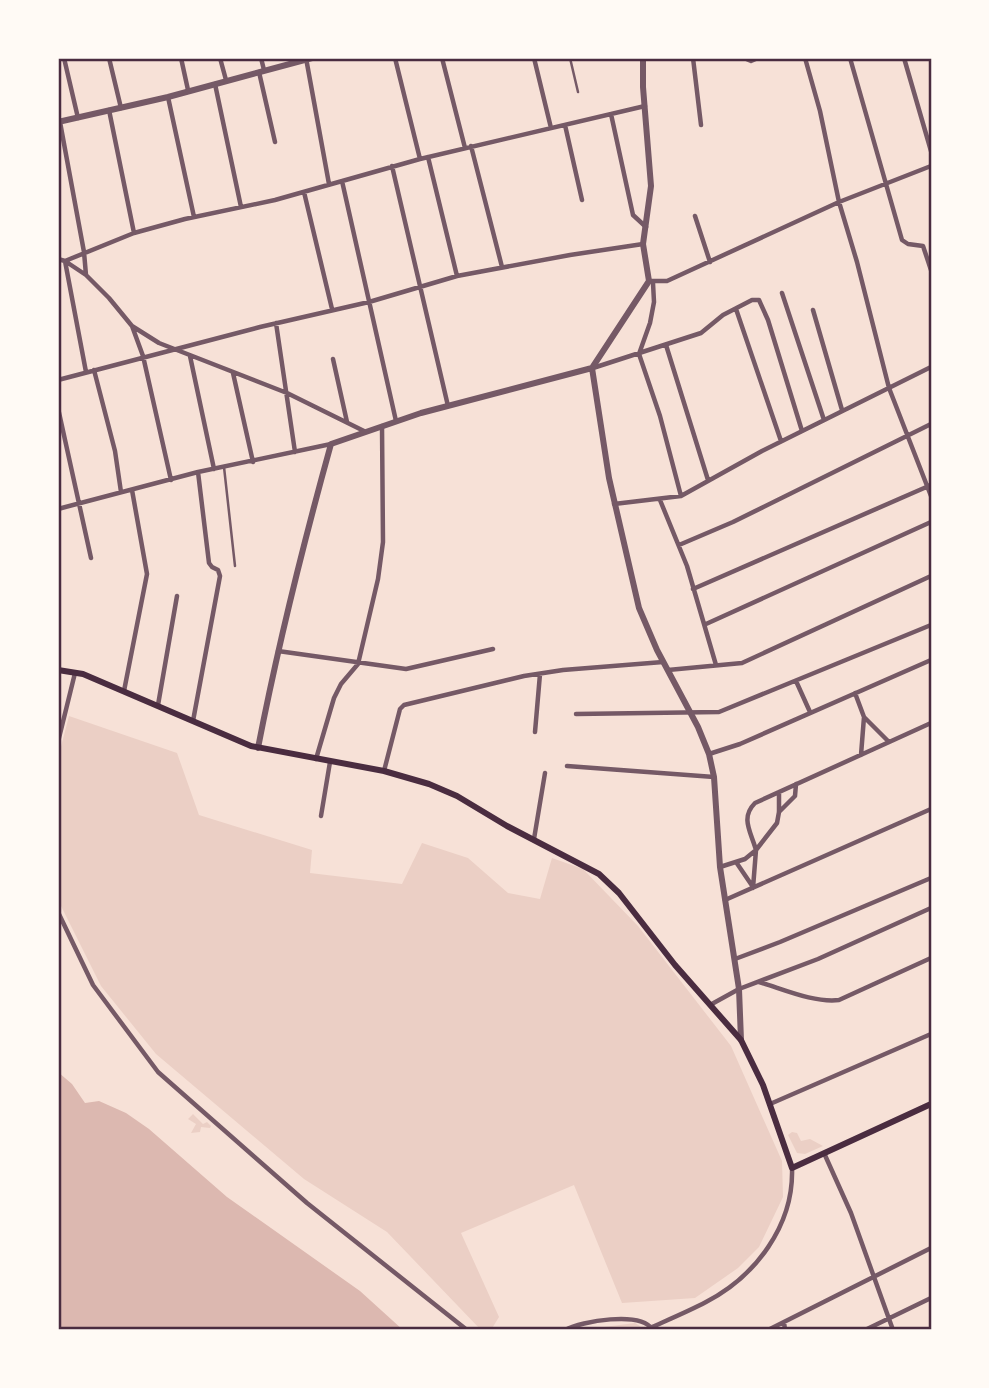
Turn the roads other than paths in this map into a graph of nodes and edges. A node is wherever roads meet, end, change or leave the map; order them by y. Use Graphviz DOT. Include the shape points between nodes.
graph roads {
  1 [pos="64,58"];
  2 [pos="109,58"];
  3 [pos="181,58"];
  4 [pos="220,58"];
  5 [pos="261,58"];
  6 [pos="308,58"];
  7 [pos="395,58"];
  8 [pos="442,58"];
  9 [pos="534,58"];
  10 [pos="570,58"];
  11 [pos="643,58"];
  12 [pos="693,58"];
  13 [pos="744,58"];
  14 [pos="758,58"];
  15 [pos="805,58"];
  16 [pos="850,58"];
  17 [pos="904,58"];
  18 [pos="262,71"];
  19 [pos="226,80"];
  20 [pos="215,83"];
  21 [pos="188,90"];
  22 [pos="578,92"];
  23 [pos="169,97"];
  24 [pos="645,106"];
  25 [pos="121,107"];
  26 [pos="109,110"];
  27 [pos="611,114"];
  28 [pos="78,118"];
  29 [pos="59,122"];
  30 [pos="565,125"];
  31 [pos="701,125"];
  32 [pos="551,128"];
  33 [pos="275,142"];
  34 [pos="471,146"];
  35 [pos="465,148"];
  36 [pos="931,151"];
  37 [pos="428,157"];
  38 [pos="419,159"];
  39 [pos="392,166"];
  40 [pos="931,166"];
  41 [pos="342,181"];
  42 [pos="329,184"];
  43 [pos="886,184"];
  44 [pos="304,192"];
  45 [pos="582,200"];
  46 [pos="839,202"];
  47 [pos="241,207"];
  48 [pos="695,216"];
  49 [pos="194,217"];
  50 [pos="646,227"];
  51 [pos="134,233"];
  52 [pos="643,244"];
  53 [pos="84,252"];
  54 [pos="58,260"];
  55 [pos="65,261"];
  56 [pos="710,262"];
  57 [pos="502,267"];
  58 [pos="931,270"];
  59 [pos="86,275"];
  60 [pos="457,276"];
  61 [pos="651,282"];
  62 [pos="419,289"];
  63 [pos="782,293"];
  64 [pos="369,302"];
  65 [pos="332,309"];
  66 [pos="736,309"];
  67 [pos="813,310"];
  68 [pos="276,323"];
  69 [pos="132,326"];
  70 [pos="666,345"];
  71 [pos="172,350"];
  72 [pos="189,355"];
  73 [pos="639,355"];
  74 [pos="143,356"];
  75 [pos="333,359"];
  76 [pos="931,367"];
  77 [pos="592,368"];
  78 [pos="93,370"];
  79 [pos="86,372"];
  80 [pos="233,372"];
  81 [pos="58,380"];
  82 [pos="889,388"];
  83 [pos="287,393"];
  84 [pos="447,406"];
  85 [pos="58,408"];
  86 [pos="842,410"];
  87 [pos="824,420"];
  88 [pos="396,421"];
  89 [pos="347,422"];
  90 [pos="931,424"];
  91 [pos="382,425"];
  92 [pos="365,431"];
  93 [pos="802,431"];
  94 [pos="908,435"];
  95 [pos="781,441"];
  96 [pos="331,444"];
  97 [pos="295,452"];
  98 [pos="253,462"];
  99 [pos="224,467"];
  100 [pos="214,470"];
  101 [pos="198,472"];
  102 [pos="171,480"];
  103 [pos="708,480"];
  104 [pos="929,486"];
  105 [pos="132,490"];
  106 [pos="121,492"];
  107 [pos="681,496"];
  108 [pos="931,496"];
  109 [pos="660,500"];
  110 [pos="79,504"];
  111 [pos="614,504"];
  112 [pos="58,509"];
  113 [pos="931,522"];
  114 [pos="679,545"];
  115 [pos="91,558"];
  116 [pos="235,566"];
  117 [pos="931,576"];
  118 [pos="694,589"];
  119 [pos="177,596"];
  120 [pos="706,624"];
  121 [pos="931,625"];
  122 [pos="493,649"];
  123 [pos="277,651"];
  124 [pos="931,660"];
  125 [pos="664,662"];
  126 [pos="358,664"];
  127 [pos="716,665"];
  128 [pos="58,670"];
  129 [pos="668,670"];
  130 [pos="75,672"];
  131 [pos="540,674"];
  132 [pos="796,681"];
  133 [pos="124,691"];
  134 [pos="855,693"];
  135 [pos="158,705"];
  136 [pos="810,712"];
  137 [pos="576,714"];
  138 [pos="691,714"];
  139 [pos="864,717"];
  140 [pos="193,721"];
  141 [pos="931,723"];
  142 [pos="535,732"];
  143 [pos="58,742"];
  144 [pos="889,742"];
  145 [pos="258,748"];
  146 [pos="709,754"];
  147 [pos="861,755"];
  148 [pos="316,759"];
  149 [pos="330,762"];
  150 [pos="567,766"];
  151 [pos="384,771"];
  152 [pos="545,773"];
  153 [pos="714,777"];
  154 [pos="796,785"];
  155 [pos="779,792"];
  156 [pos="931,809"];
  157 [pos="779,812"];
  158 [pos="321,816"];
  159 [pos="534,839"];
  160 [pos="756,850"];
  161 [pos="736,862"];
  162 [pos="720,867"];
  163 [pos="931,878"];
  164 [pos="753,888"];
  165 [pos="725,900"];
  166 [pos="931,908"];
  167 [pos="58,912"];
  168 [pos="931,958"];
  169 [pos="733,959"];
  170 [pos="759,982"];
  171 [pos="739,989"];
  172 [pos="710,1005"];
  173 [pos="931,1034"];
  174 [pos="741,1040"];
  175 [pos="770,1104"];
  176 [pos="931,1104"];
  177 [pos="824,1153"];
  178 [pos="792,1168"];
  179 [pos="931,1248"];
  180 [pos="873,1277"];
  181 [pos="931,1298"];
  182 [pos="889,1320"];
  183 [pos="784,1322"];
  184 [pos="653,1329"];
  185 [pos="467,1330"];
  186 [pos="565,1330"];
  187 [pos="768,1330"];
  188 [pos="785,1330"];
  189 [pos="868,1330"];
  190 [pos="893,1330"];
  1 -- 28 [label="street"];
  2 -- 25 [label="street"];
  3 -- 21 [label="street"];
  4 -- 19 [label="street"];
  5 -- 18 [label="street"];
  6 -- 18 [label="street"];
  6 -- 42 [label="street"];
  7 -- 38 [label="street"];
  8 -- 35 [label="street"];
  9 -- 32 [label="street"];
  10 -- 22 [label="lane"];
  11 -- 24 [label="street"];
  12 -- 31 [label="street"];
  13 -- 14 [label="street"];
  15 -- 46 [label="street"];
  16 -- 43 [label="street"];
  17 -- 36 [label="street"];
  18 -- 19 [label="street"];
  18 -- 33 [label="street"];
  19 -- 20 [label="street"];
  20 -- 21 [label="street"];
  20 -- 47 [label="street"];
  21 -- 23 [label="street"];
  23 -- 25 [label="street"];
  23 -- 49 [label="street"];
  24 -- 27 [label="street"];
  24 -- 50 [label="street" via="651,186"];
  25 -- 26 [label="street"];
  26 -- 28 [label="street"];
  26 -- 51 [label="street"];
  27 -- 30 [label="street"];
  27 -- 50 [label="street" via="633,215"];
  28 -- 29 [label="street"];
  29 -- 53 [label="street"];
  30 -- 32 [label="street"];
  30 -- 45 [label="street"];
  32 -- 34 [label="street"];
  34 -- 35 [label="street"];
  34 -- 57 [label="street"];
  35 -- 37 [label="street"];
  37 -- 38 [label="street"];
  37 -- 60 [label="street"];
  38 -- 39 [label="street"];
  39 -- 41 [label="street"];
  39 -- 62 [label="street"];
  40 -- 43 [label="street"];
  41 -- 42 [label="street"];
  41 -- 64 [label="street"];
  42 -- 44 [label="street"];
  43 -- 46 [label="street"];
  43 -- 58 [label="street" via="902,240 923,246"];
  44 -- 47 [label="street"];
  44 -- 65 [label="street"];
  46 -- 56 [label="street"];
  46 -- 82 [label="street"];
  47 -- 49 [label="street"];
  48 -- 56 [label="street"];
  49 -- 51 [label="street"];
  50 -- 52 [label="street"];
  51 -- 53 [label="street"];
  52 -- 57 [label="street"];
  52 -- 61 [label="street"];
  53 -- 55 [label="street"];
  53 -- 59 [label="street"];
  54 -- 55 [label="street"];
  55 -- 59 [label="street"];
  55 -- 79 [label="street"];
  56 -- 61 [label="street" via="667,281"];
  57 -- 60 [label="street"];
  59 -- 69 [label="street"];
  60 -- 62 [label="street"];
  61 -- 73 [label="street" via="654,302"];
  61 -- 77 [label="street"];
  62 -- 64 [label="street"];
  62 -- 84 [label="street"];
  63 -- 87 [label="street"];
  64 -- 65 [label="street"];
  64 -- 88 [label="street"];
  65 -- 68 [label="street"];
  66 -- 70 [label="street" via="702,332"];
  66 -- 93 [label="street" via="751,300 762,303"];
  66 -- 95 [label="street"];
  67 -- 86 [label="street"];
  68 -- 71 [label="street"];
  68 -- 83 [label="street"];
  69 -- 71 [label="street"];
  69 -- 74 [label="street"];
  70 -- 73 [label="street"];
  70 -- 103 [label="street"];
  71 -- 72 [label="street"];
  71 -- 74 [label="street"];
  72 -- 80 [label="street"];
  72 -- 100 [label="street"];
  73 -- 77 [label="street"];
  73 -- 107 [label="street"];
  74 -- 78 [label="street"];
  74 -- 102 [label="street"];
  75 -- 89 [label="street"];
  76 -- 82 [label="street"];
  77 -- 84 [label="street"];
  77 -- 111 [label="street"];
  78 -- 79 [label="street"];
  78 -- 106 [label="street"];
  79 -- 81 [label="street"];
  80 -- 83 [label="street"];
  80 -- 98 [label="street"];
  82 -- 86 [label="street"];
  82 -- 94 [label="street"];
  83 -- 89 [label="street"];
  83 -- 97 [label="street"];
  84 -- 88 [label="street"];
  85 -- 110 [label="street"];
  86 -- 87 [label="street"];
  87 -- 93 [label="street"];
  88 -- 91 [label="street"];
  89 -- 92 [label="street"];
  90 -- 94 [label="street"];
  91 -- 92 [label="street"];
  91 -- 126 [label="street" via="383,542"];
  92 -- 96 [label="street"];
  93 -- 95 [label="street"];
  94 -- 104 [label="street"];
  94 -- 114 [label="street"];
  95 -- 103 [label="street"];
  96 -- 97 [label="street"];
  96 -- 123 [label="street"];
  97 -- 98 [label="street"];
  98 -- 99 [label="street"];
  99 -- 100 [label="street"];
  99 -- 116 [label="lane"];
  100 -- 101 [label="street"];
  101 -- 102 [label="street"];
  101 -- 140 [label="street" via="209,565 219,572"];
  102 -- 105 [label="street"];
  103 -- 107 [label="street"];
  104 -- 108 [label="street"];
  104 -- 118 [label="street"];
  105 -- 106 [label="street"];
  105 -- 133 [label="street" via="147,574"];
  106 -- 110 [label="street"];
  107 -- 109 [label="street"];
  109 -- 111 [label="street"];
  109 -- 114 [label="street"];
  110 -- 112 [label="street"];
  110 -- 115 [label="street"];
  111 -- 125 [label="street" via="639,608"];
  113 -- 120 [label="street"];
  114 -- 118 [label="street"];
  117 -- 127 [label="street" via="741,663"];
  118 -- 120 [label="street"];
  119 -- 135 [label="street"];
  120 -- 127 [label="street"];
  121 -- 132 [label="street"];
  122 -- 126 [label="street" via="406,669"];
  123 -- 126 [label="street"];
  123 -- 145 [label="street"];
  124 -- 134 [label="street"];
  125 -- 129 [label="street"];
  125 -- 131 [label="street"];
  126 -- 148 [label="street" via="334,698"];
  127 -- 129 [label="street"];
  128 -- 130 [label="main road"];
  129 -- 138 [label="street"];
  130 -- 133 [label="main road"];
  130 -- 143 [label="street"];
  131 -- 142 [label="street"];
  131 -- 151 [label="street" via="404,705"];
  132 -- 136 [label="street"];
  132 -- 138 [label="street" via="719,712"];
  133 -- 135 [label="main road"];
  134 -- 136 [label="street"];
  134 -- 139 [label="street"];
  135 -- 140 [label="main road"];
  136 -- 146 [label="street"];
  137 -- 138 [label="street"];
  138 -- 146 [label="street"];
  139 -- 144 [label="street"];
  139 -- 147 [label="street"];
  140 -- 145 [label="main road"];
  141 -- 144 [label="street"];
  144 -- 147 [label="street"];
  145 -- 148 [label="main road"];
  146 -- 153 [label="street"];
  147 -- 154 [label="street"];
  148 -- 149 [label="main road"];
  149 -- 151 [label="main road"];
  149 -- 158 [label="street"];
  150 -- 153 [label="street"];
  151 -- 159 [label="main road" via="457,796"];
  152 -- 159 [label="street"];
  153 -- 162 [label="street"];
  154 -- 155 [label="street"];
  154 -- 157 [label="street" via="795,796"];
  155 -- 157 [label="street"];
  155 -- 160 [label="street" via="755,803 747,814"];
  156 -- 164 [label="street"];
  157 -- 160 [label="street" via="775,828"];
  159 -- 172 [label="main road" via="580,862 619,893"];
  160 -- 161 [label="street"];
  160 -- 164 [label="street"];
  161 -- 162 [label="street"];
  161 -- 164 [label="street"];
  162 -- 165 [label="street"];
  163 -- 169 [label="street"];
  164 -- 165 [label="street"];
  165 -- 169 [label="street"];
  166 -- 170 [label="street"];
  167 -- 185 [label="street" via="93,985 158,1072 307,1203"];
  168 -- 170 [label="street" via="839,1000"];
  169 -- 171 [label="street"];
  170 -- 171 [label="street"];
  171 -- 172 [label="street"];
  171 -- 174 [label="street"];
  172 -- 174 [label="main road"];
  173 -- 175 [label="street"];
  174 -- 175 [label="main road"];
  175 -- 178 [label="main road"];
  176 -- 177 [label="main road"];
  177 -- 178 [label="main road"];
  177 -- 180 [label="street"];
  178 -- 184 [label="street" via="787,1213 761,1259 709,1301"];
  179 -- 180 [label="street"];
  180 -- 182 [label="street"];
  180 -- 183 [label="street"];
  181 -- 182 [label="street"];
  182 -- 189 [label="street"];
  182 -- 190 [label="street"];
  183 -- 187 [label="street"];
  183 -- 188 [label="street"];
  184 -- 186 [label="street" via="640,1320 627,1320 587,1321"];
}
